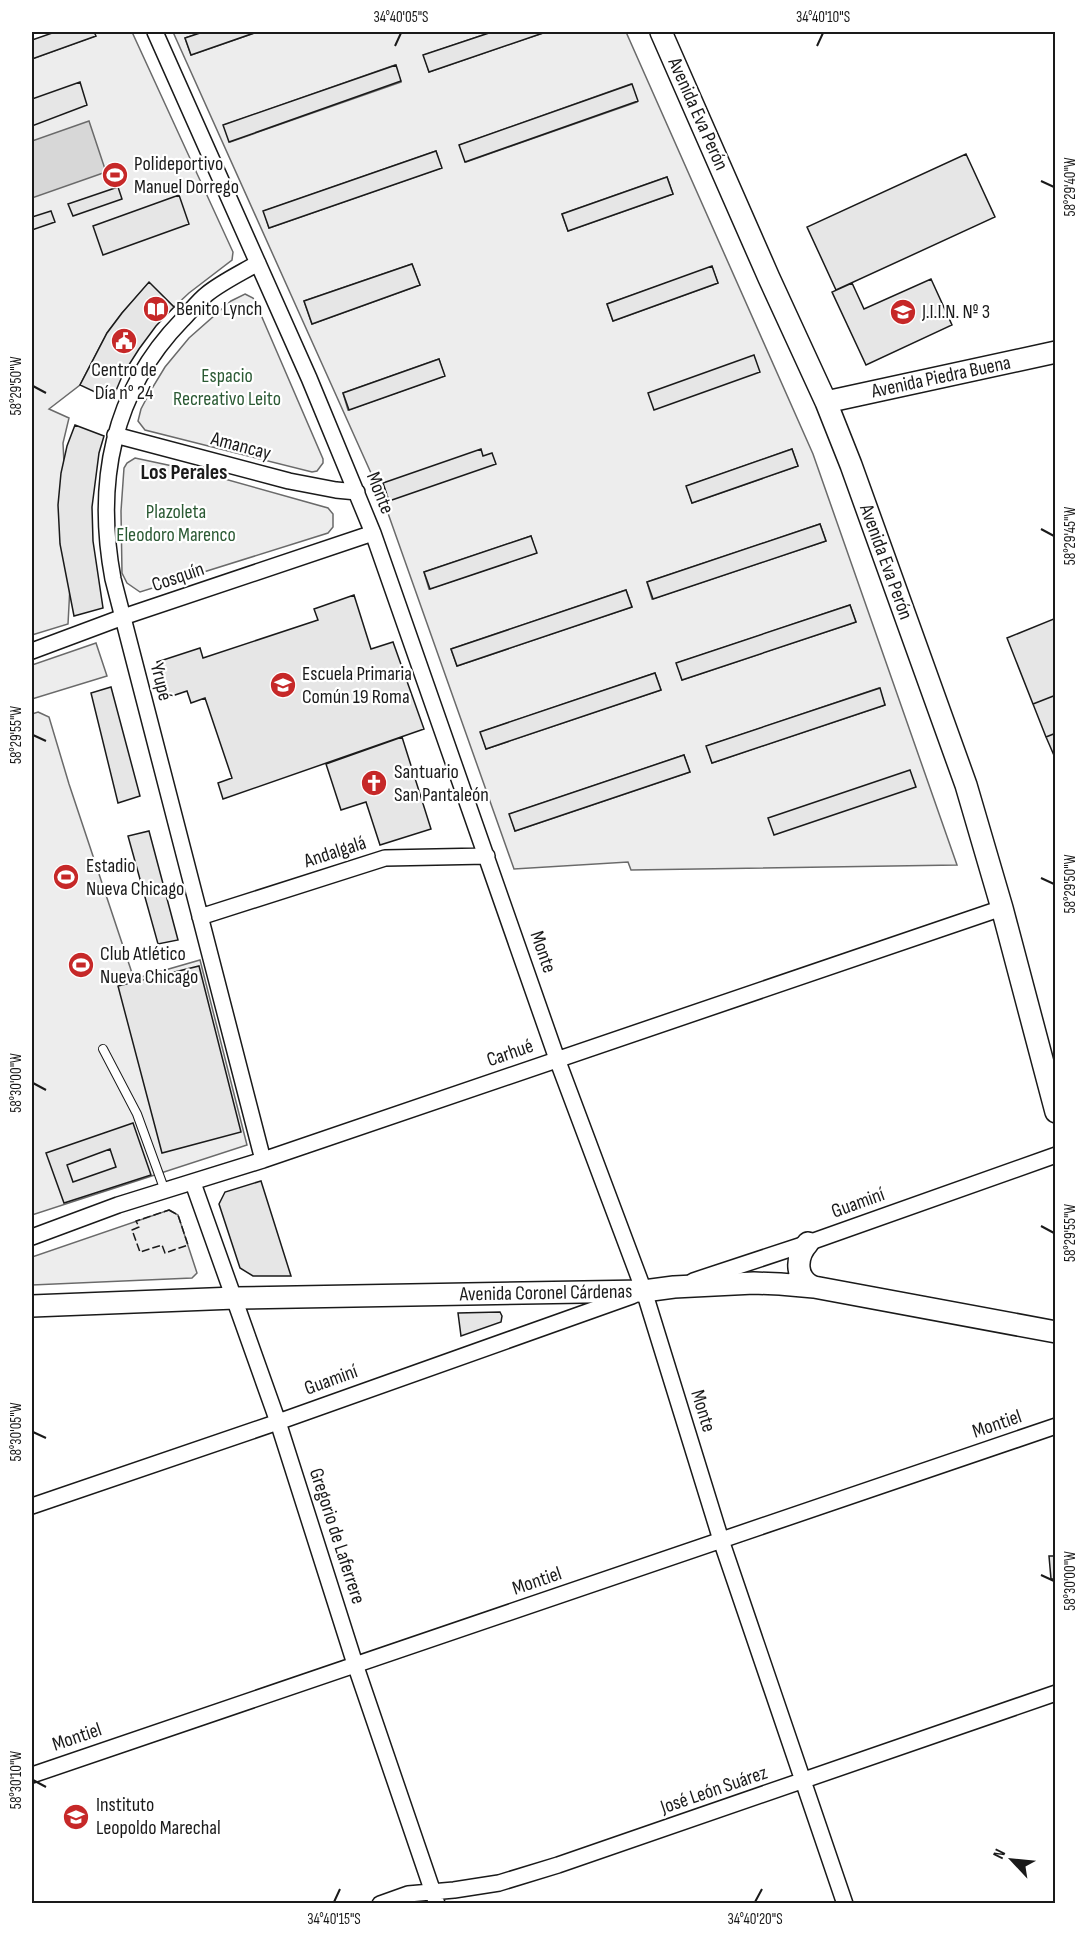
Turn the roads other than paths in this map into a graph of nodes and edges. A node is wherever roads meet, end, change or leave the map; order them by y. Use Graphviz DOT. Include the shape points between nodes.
graph roads {
  1 [pos="155,32"];
  2 [pos="661,32"];
  3 [pos="258,263"];
  4 [pos="1056,352"];
  5 [pos="826,402"];
  6 [pos="115,435"];
  7 [pos="357,492"];
  8 [pos="373,533"];
  9 [pos="123,617"];
  10 [pos="32,651"];
  11 [pos="487,856"];
  12 [pos="1002,908"];
  13 [pos="200,917"];
  14 [pos="103,1049"];
  15 [pos="1049,1054"];
  16 [pos="557,1059"];
  17 [pos="1056,1112"];
  18 [pos="1056,1155"];
  19 [pos="263,1160"];
  20 [pos="194,1183"];
  21 [pos="165,1191"];
  22 [pos="32,1237"];
  23 [pos="808,1243"];
  24 [pos="674,1287"];
  25 [pos="814,1287"];
  26 [pos="644,1291"];
  27 [pos="235,1298"];
  28 [pos="32,1306"];
  29 [pos="1056,1332"];
  30 [pos="278,1422"];
  31 [pos="1056,1425"];
  32 [pos="32,1506"];
  33 [pos="721,1540"];
  34 [pos="355,1664"];
  35 [pos="1056,1693"];
  36 [pos="32,1775"];
  37 [pos="804,1781"];
  38 [pos="436,1898"];
  39 [pos="380,1904"];
  40 [pos="845,1904"];
  1 -- 3 [label="street, Monte"];
  2 -- 5 [label="main road, Avenida Eva Perón"];
  3 -- 6 [label="street, Yrupé" via="206,294 167,336 146,364"];
  3 -- 7 [label="street, Monte"];
  4 -- 5 [label="main road, Avenida Piedra Buena"];
  5 -- 12 [label="main road, Avenida Eva Perón" via="966,785"];
  6 -- 7 [label="street, Amancay" via="289,481"];
  6 -- 9 [label="street, Yrupé" via="107,479 106,529"];
  7 -- 8 [label="street, Monte"];
  8 -- 9 [label="street, Cosquín"];
  8 -- 11 [label="street, Monte"];
  9 -- 10 [label="street, Cosquín"];
  9 -- 13 [label="street, Yrupé"];
  11 -- 13 [label="street, Andalgalá" via="385,858"];
  11 -- 16 [label="street, Monte"];
  12 -- 15 [label="main road, Avenida Eva Perón"];
  12 -- 16 [label="street, Carhué"];
  13 -- 19 [label="street, Yrupé"];
  14 -- 21 [label="lane" via="137,1114"];
  15 -- 17 [label="main road, Avenida Eva Perón"];
  16 -- 19 [label="street, Carhué"];
  16 -- 26 [label="street, Monte"];
  18 -- 23 [label="street, Guaminí"];
  19 -- 20 [label="street, Carhué"];
  20 -- 21 [label="street, Carhué"];
  20 -- 27 [label="street, Gregorio de Laferrere"];
  21 -- 22 [label="street, Carhué"];
  23 -- 24 [label="street, Guaminí"];
  23 -- 25 [label="main road" via="802,1249 800,1273 806,1284"];
  24 -- 25 [label="main road, Avenida Coronel Cárdenas" via="754,1283"];
  24 -- 26 [label="main road, Avenida Coronel Cárdenas"];
  25 -- 29 [label="main road, Avenida Coronel Cárdenas"];
  26 -- 27 [label="main road, Avenida Coronel Cárdenas"];
  26 -- 30 [label="street, Guaminí"];
  26 -- 33 [label="street, Monte"];
  27 -- 28 [label="main road, Avenida Coronel Cárdenas"];
  27 -- 30 [label="street, Gregorio de Laferrere"];
  30 -- 32 [label="street, Guaminí"];
  30 -- 34 [label="street, Gregorio de Laferrere"];
  31 -- 33 [label="street, Montiel"];
  33 -- 34 [label="street, Montiel"];
  33 -- 37 [label="street, Monte"];
  34 -- 36 [label="street, Montiel"];
  34 -- 38 [label="street, Gregorio de Laferrere"];
  35 -- 37 [label="street, José León Suárez"];
  37 -- 38 [label="street, José León Suárez" via="528,1874 454,1890"];
  37 -- 40 [label="street, Monte"];
  38 -- 39 [label="street, José León Suárez" via="408,1894"];
}
